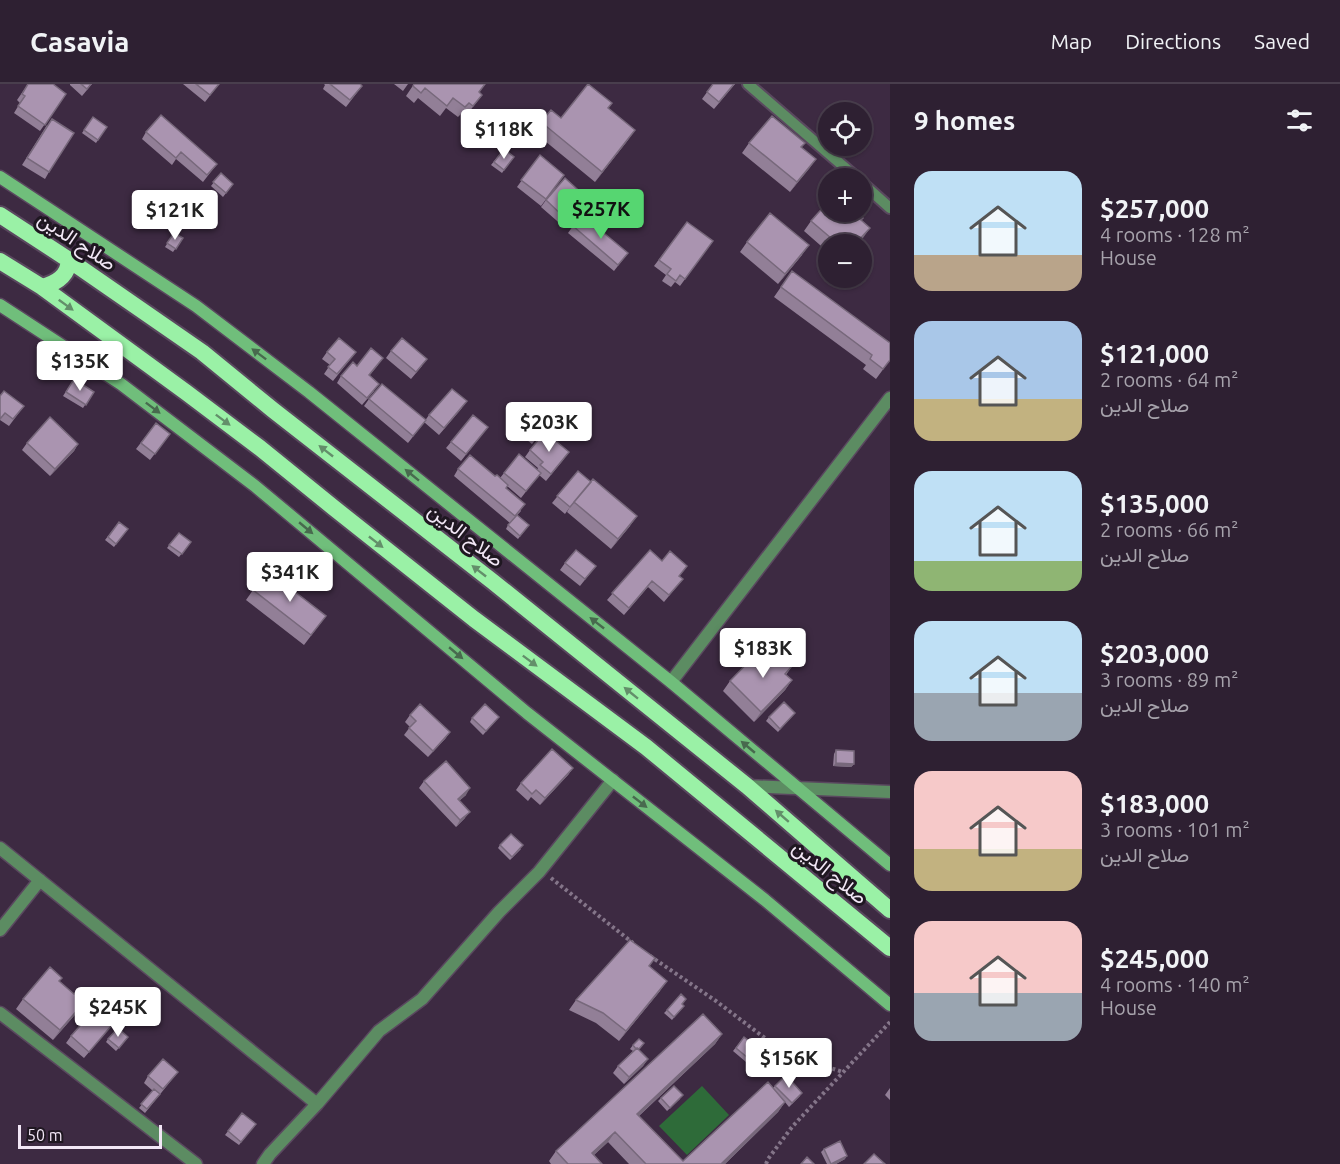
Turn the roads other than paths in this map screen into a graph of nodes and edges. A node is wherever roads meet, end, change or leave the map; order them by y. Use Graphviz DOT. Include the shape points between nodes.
graph roads {
  1 [pos="748,84"];
  2 [pos="845,168"];
  3 [pos="0,177"];
  4 [pos="872,192"];
  5 [pos="890,208"];
  6 [pos="0,215"];
  7 [pos="69,260"];
  8 [pos="0,261"];
  9 [pos="42,287"];
  10 [pos="0,305"];
  11 [pos="890,398"];
  12 [pos="671,682"];
  13 [pos="613,780"];
  14 [pos="747,786"];
  15 [pos="797,788"];
  16 [pos="890,792"];
  17 [pos="0,848"];
  18 [pos="890,865"];
  19 [pos="40,880"];
  20 [pos="890,910"];
  21 [pos="0,930"];
  22 [pos="890,948"];
  23 [pos="890,1005"];
  24 [pos="0,1013"];
  25 [pos="317,1104"];
  26 [pos="196,1164"];
  27 [pos="263,1164"];
  1 -- 2 [label="lane"];
  12 -- 3 [label="main road, one-way" via="196,306"];
  4 -- 5 [label="lane"];
  6 -- 7 [label="highway, صلاح الدين"];
  7 -- 9 [label="highway" via="60,279"];
  14 -- 7 [label="highway, صلاح الدين, one-way" via="202,352"];
  8 -- 9 [label="highway, صلاح الدين"];
  9 -- 22 [label="highway, صلاح الدين, one-way" via="260,448 474,619 646,747"];
  10 -- 13 [label="main road, one-way" via="121,384 255,486"];
  11 -- 12 [label="street"];
  15 -- 12 [label="main road, one-way"];
  13 -- 23 [label="main road, one-way"];
  13 -- 25 [label="street" via="541,870 422,999 379,1031"];
  14 -- 15 [label="street"];
  20 -- 14 [label="highway, صلاح الدين, one-way"];
  15 -- 16 [label="street"];
  15 -- 18 [label="main road"];
  17 -- 19 [label="street"];
  19 -- 21 [label="street"];
  19 -- 25 [label="street"];
  24 -- 26 [label="street"];
  25 -- 27 [label="street"];
}
